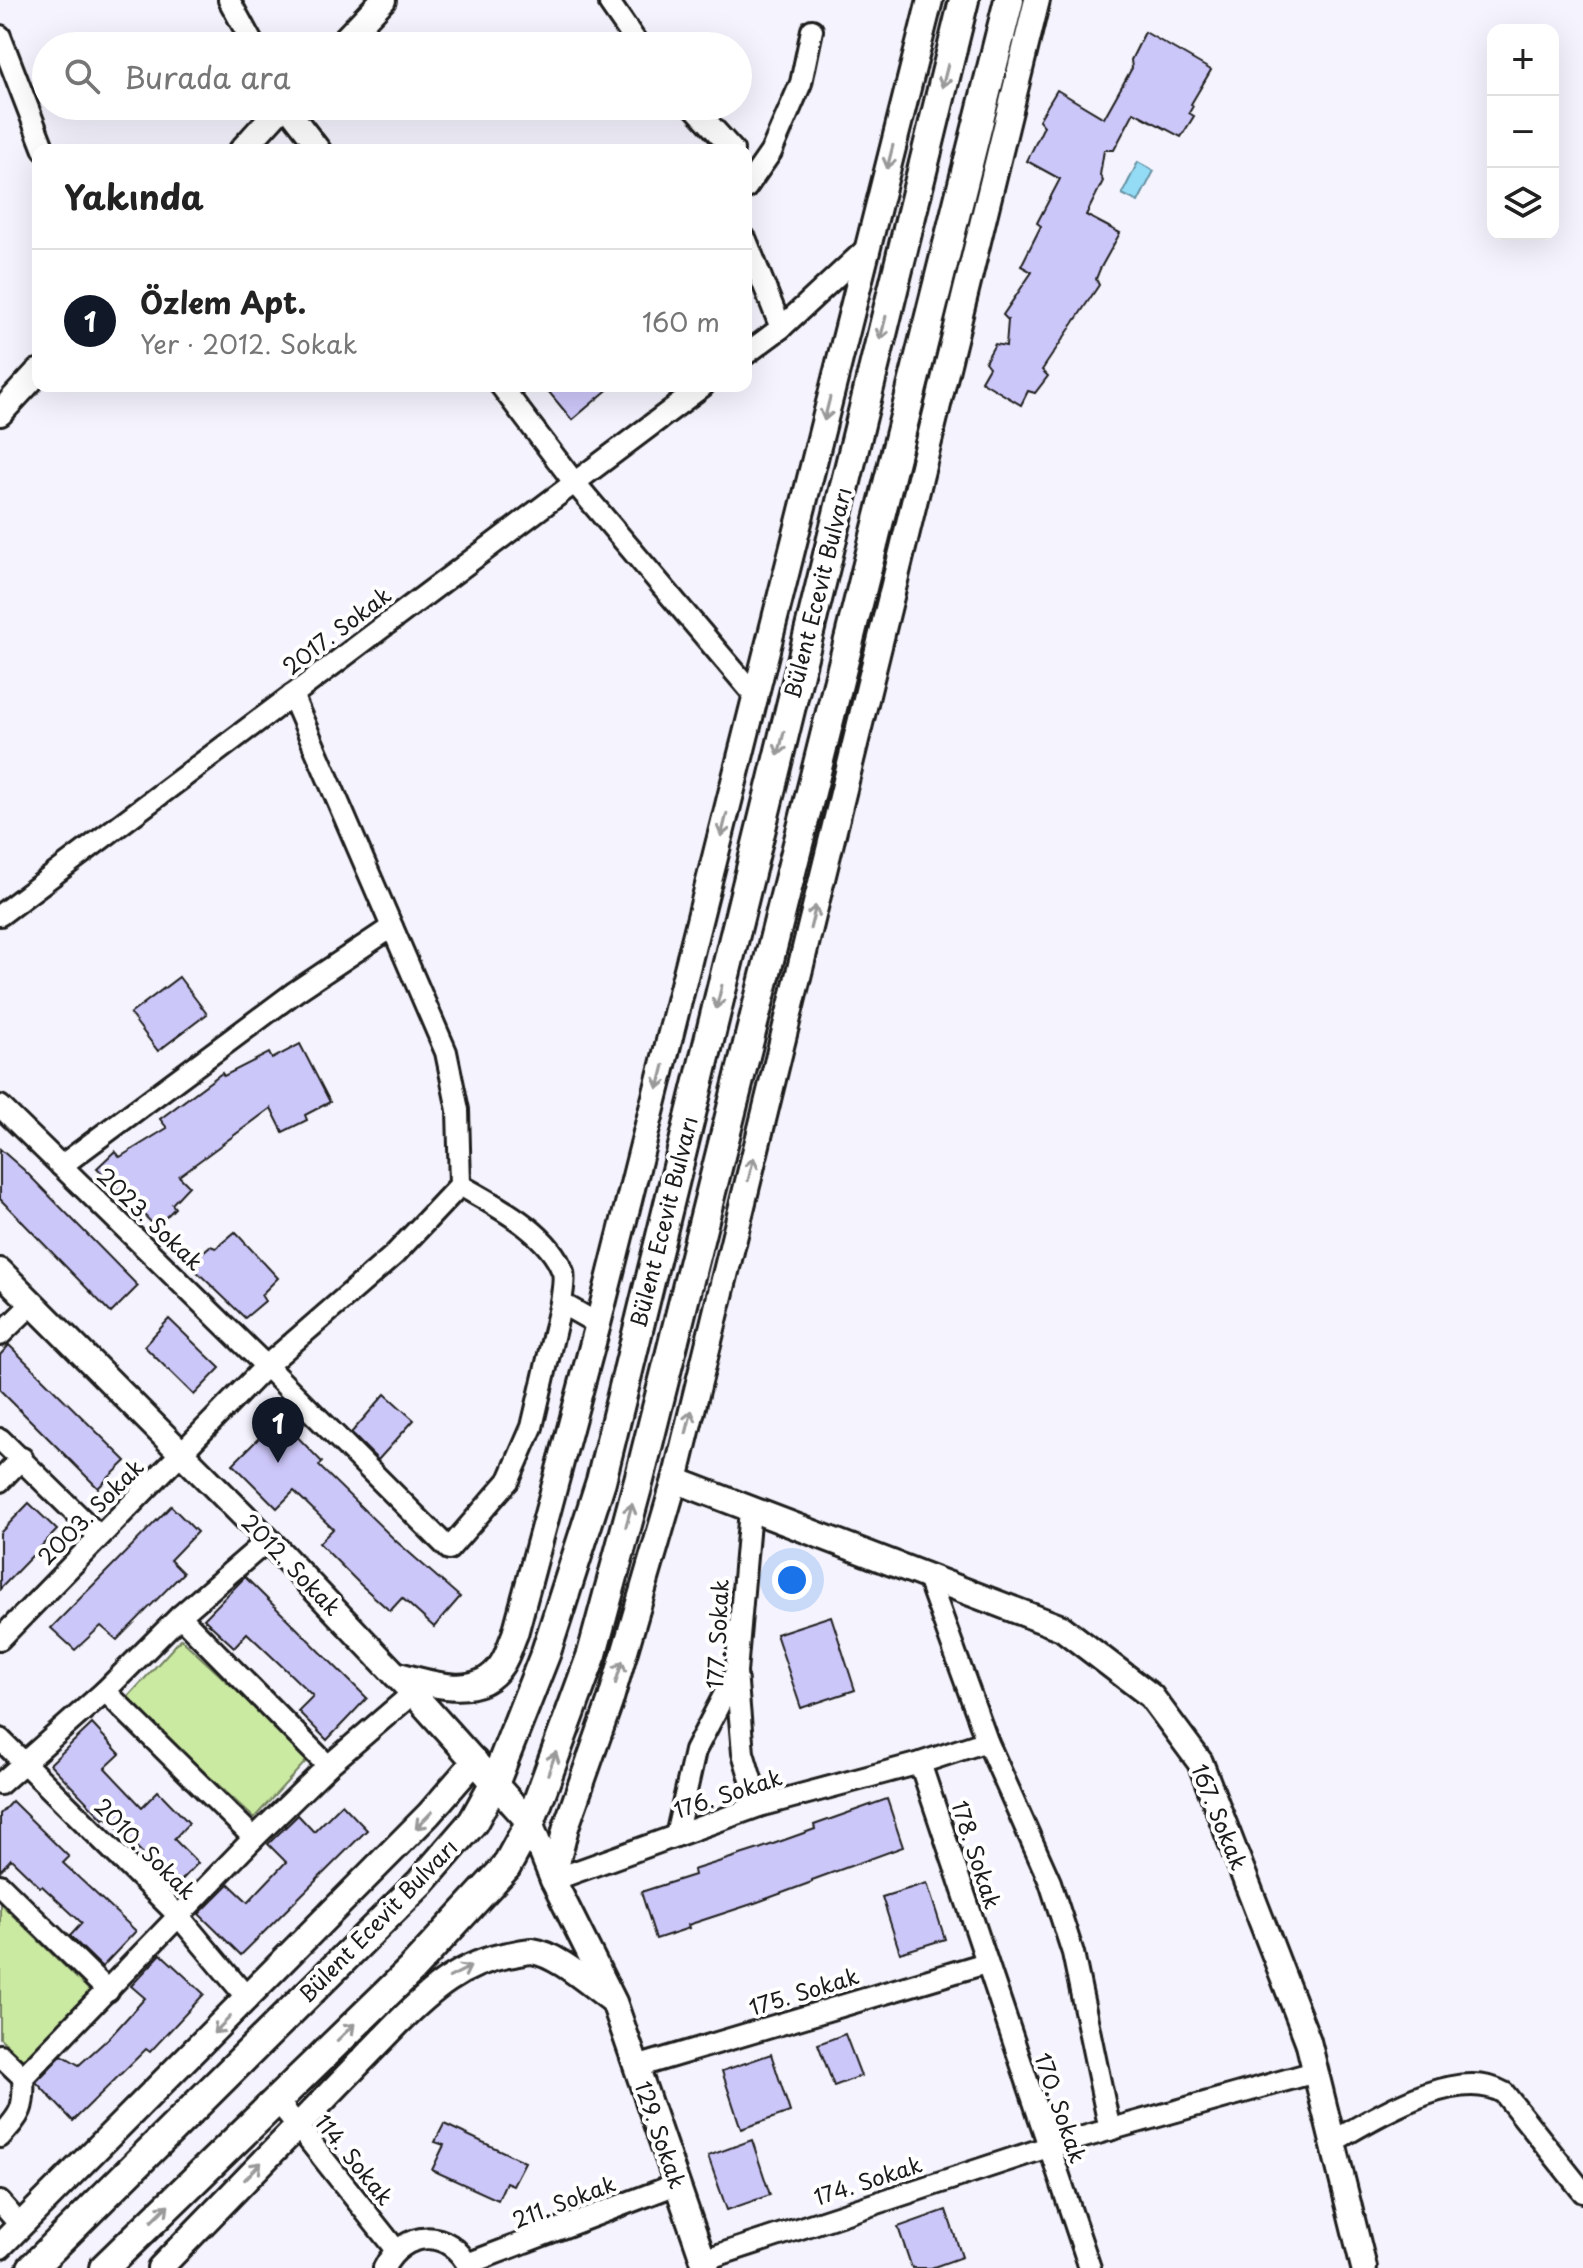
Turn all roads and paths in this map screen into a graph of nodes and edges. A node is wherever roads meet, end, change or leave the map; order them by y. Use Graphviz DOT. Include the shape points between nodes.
graph roads {
  1 [pos="229,0"];
  2 [pos="383,0"];
  3 [pos="610,0"];
  4 [pos="930,0"];
  5 [pos="964,0"];
  6 [pos="1009,0"];
  7 [pos="1037,0"];
  8 [pos="812,30"];
  9 [pos="246,32"];
  10 [pos="352,32"];
  11 [pos="629,32"];
  12 [pos="0,36"];
  13 [pos="32,119"];
  14 [pos="32,120"];
  15 [pos="271,120"];
  16 [pos="295,120"];
  17 [pos="706,120"];
  18 [pos="42,144"];
  19 [pos="248,144"];
  20 [pos="315,144"];
  21 [pos="728,144"];
  22 [pos="752,172"];
  23 [pos="867,248"];
  24 [pos="752,255"];
  25 [pos="781,328"];
  26 [pos="752,350"];
  27 [pos="32,378"];
  28 [pos="506,392"];
  29 [pos="695,392"];
  30 [pos="0,413"];
  31 [pos="574,482"];
  32 [pos="292,695"];
  33 [pos="757,698"];
  34 [pos="0,915"];
  35 [pos="392,927"];
  36 [pos="0,1106"];
  37 [pos="61,1166"];
  38 [pos="460,1185"];
  39 [pos="0,1271"];
  40 [pos="33,1303"];
  41 [pos="561,1303"];
  42 [pos="598,1324"];
  43 [pos="0,1335"];
  44 [pos="266,1366"];
  45 [pos="0,1439"];
  46 [pos="183,1453"];
  47 [pos="22,1458"];
  48 [pos="675,1480"];
  49 [pos="0,1481"];
  50 [pos="750,1510"];
  51 [pos="99,1536"];
  52 [pos="268,1540"];
  53 [pos="928,1578"];
  54 [pos="180,1616"];
  55 [pos="0,1639"];
  56 [pos="736,1672"];
  57 [pos="395,1674"];
  58 [pos="105,1691"];
  59 [pos="413,1693"];
  60 [pos="0,1739"];
  61 [pos="987,1741"];
  62 [pos="475,1761"];
  63 [pos="23,1762"];
  64 [pos="920,1763"];
  65 [pos="328,1766"];
  66 [pos="0,1784"];
  67 [pos="494,1784"];
  68 [pos="759,1806"];
  69 [pos="530,1823"];
  70 [pos="676,1836"];
  71 [pos="254,1838"];
  72 [pos="553,1880"];
  73 [pos="0,1885"];
  74 [pos="177,1914"];
  75 [pos="986,1963"];
  76 [pos="411,1970"];
  77 [pos="108,1991"];
  78 [pos="429,1992"];
  79 [pos="248,1999"];
  80 [pos="614,2002"];
  81 [pos="0,2055"];
  82 [pos="636,2067"];
  83 [pos="1315,2072"];
  84 [pos="23,2077"];
  85 [pos="276,2099"];
  86 [pos="295,2126"];
  87 [pos="1110,2130"];
  88 [pos="0,2137"];
  89 [pos="1332,2142"];
  90 [pos="1048,2147"];
  91 [pos="677,2184"];
  92 [pos="1583,2192"];
  93 [pos="0,2202"];
  94 [pos="20,2225"];
  95 [pos="0,2246"];
  96 [pos="396,2250"];
  97 [pos="705,2264"];
  98 [pos="468,2266"];
  99 [pos="32,2268"];
  100 [pos="104,2268"];
  101 [pos="160,2268"];
  102 [pos="384,2268"];
  103 [pos="1090,2268"];
  104 [pos="1364,2268"];
  1 -- 9 [label="street"];
  2 -- 10 [label="street"];
  3 -- 11 [label="street"];
  4 -- 23 [label="street, one-way"];
  5 -- 67 [label="main road, Bülent Ecevit Bulvarı, one-way" via="601,1481 546,1652"];
  69 -- 6 [label="main road, Bülent Ecevit Bulvarı, one-way" via="592,1654 639,1480"];
  48 -- 7 [label="street, one-way"];
  8 -- 22 [label="street" via="801,83 771,152"];
  12 -- 13 [label="street"];
  14 -- 18 [label="street"];
  15 -- 19 [label="street"];
  16 -- 20 [label="street"];
  17 -- 21 [label="street"];
  23 -- 25 [label="street"];
  23 -- 33 [label="street, one-way"];
  24 -- 25 [label="street"];
  25 -- 26 [label="street"];
  27 -- 30 [label="street"];
  28 -- 31 [label="street"];
  29 -- 31 [label="street, 2017. Sokak"];
  31 -- 32 [label="street, 2017. Sokak"];
  31 -- 33 [label="street"];
  32 -- 34 [label="street, 2017. Sokak"];
  32 -- 35 [label="street"];
  33 -- 42 [label="street, one-way"];
  35 -- 37 [label="street" via="295,992"];
  35 -- 38 [label="street" via="446,1052 458,1110"];
  36 -- 37 [label="street, 2023. Sokak"];
  37 -- 44 [label="street, 2023. Sokak"];
  38 -- 41 [label="street" via="543,1242 564,1274"];
  38 -- 44 [label="street, 2003. Sokak" via="394,1255"];
  39 -- 40 [label="street, 2012. Sokak"];
  40 -- 43 [label="street"];
  40 -- 46 [label="street, 2012. Sokak"];
  41 -- 42 [label="street"];
  41 -- 44 [label="street, 2023. Sokak" via="532,1427 509,1480 449,1549"];
  42 -- 57 [label="street" via="515,1634 501,1666 486,1679 463,1687"];
  44 -- 46 [label="street, 2003. Sokak"];
  45 -- 47 [label="street"];
  46 -- 51 [label="street, 2003. Sokak"];
  46 -- 52 [label="street, 2012. Sokak"];
  47 -- 49 [label="street"];
  47 -- 51 [label="street"];
  48 -- 50 [label="street, 167. Sokak"];
  72 -- 48 [label="street, one-way"];
  50 -- 53 [label="street, 167. Sokak"];
  50 -- 56 [label="street, 177. Sokak"];
  51 -- 55 [label="street, 2003. Sokak"];
  52 -- 54 [label="street"];
  52 -- 57 [label="street, 2012. Sokak"];
  53 -- 61 [label="street"];
  53 -- 83 [label="street, 167. Sokak" via="1062,1628 1151,1696 1200,1762 1308,2041"];
  54 -- 58 [label="street"];
  54 -- 65 [label="street"];
  56 -- 68 [label="street, 177. Sokak" via="743,1753"];
  56 -- 70 [label="street" via="695,1751"];
  57 -- 59 [label="street, 2012. Sokak"];
  58 -- 63 [label="street"];
  58 -- 71 [label="street"];
  59 -- 62 [label="street, 2012. Sokak"];
  59 -- 65 [label="street"];
  60 -- 63 [label="street, 2010. Sokak"];
  61 -- 64 [label="street, 176. Sokak"];
  61 -- 87 [label="street" via="1050,1882 1073,1953"];
  62 -- 67 [label="street, 2012. Sokak"];
  62 -- 79 [label="street, one-way"];
  63 -- 66 [label="street"];
  63 -- 74 [label="street, 2010. Sokak"];
  64 -- 68 [label="street, 176. Sokak"];
  64 -- 75 [label="street, 178. Sokak"];
  65 -- 71 [label="street"];
  67 -- 69 [label="street, 2012. Sokak"];
  67 -- 99 [label="main road, Bülent Ecevit Bulvarı" via="473,1822 421,1882"];
  68 -- 70 [label="street, 176. Sokak"];
  69 -- 72 [label="street, 2012. Sokak"];
  69 -- 76 [label="main road, Bülent Ecevit Bulvarı" via="506,1867"];
  70 -- 72 [label="street, 176. Sokak"];
  71 -- 74 [label="street"];
  72 -- 80 [label="street, 129. Sokak"];
  73 -- 77 [label="street"];
  74 -- 77 [label="street"];
  74 -- 79 [label="street, 2010. Sokak"];
  75 -- 82 [label="street, 175. Sokak"];
  75 -- 90 [label="street, 170. Sokak"];
  76 -- 78 [label="street"];
  85 -- 76 [label="main road, Bülent Ecevit Bulvarı, one-way"];
  77 -- 84 [label="street"];
  78 -- 80 [label="street, one-way" via="487,1959 532,1951"];
  78 -- 86 [label="street"];
  79 -- 94 [label="street, one-way"];
  80 -- 82 [label="street, 129. Sokak"];
  81 -- 84 [label="street"];
  82 -- 91 [label="street, 129. Sokak"];
  83 -- 87 [label="street, 174. Sokak"];
  83 -- 89 [label="street, 167. Sokak"];
  84 -- 88 [label="street" via="19,2117"];
  85 -- 86 [label="street, 114. Sokak"];
  100 -- 85 [label="main road, Bülent Ecevit Bulvarı, one-way"];
  86 -- 96 [label="street, 114. Sokak"];
  101 -- 86 [label="street, one-way"];
  87 -- 90 [label="street, 174. Sokak"];
  89 -- 92 [label="street" via="1409,2100 1491,2085 1504,2093"];
  89 -- 104 [label="street, 167. Sokak"];
  90 -- 97 [label="street, 174. Sokak"];
  90 -- 103 [label="street, 170. Sokak"];
  91 -- 97 [label="street, 129. Sokak"];
  91 -- 98 [label="street, 211. Sokak"];
  93 -- 94 [label="street"];
  94 -- 95 [label="street"];
  96 -- 98 [label="street" via="415,2240 435,2239 454,2248"];
  96 -- 102 [label="street"];
}
